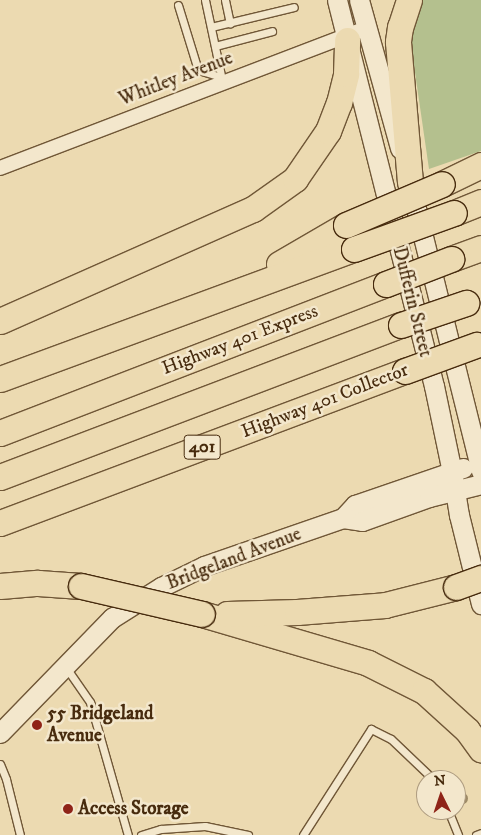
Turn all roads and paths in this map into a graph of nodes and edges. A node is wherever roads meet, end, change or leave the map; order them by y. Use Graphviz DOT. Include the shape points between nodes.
graph roads {
  1 [pos="204,0"];
  2 [pos="225,0"];
  3 [pos="337,0"];
  4 [pos="359,0"];
  5 [pos="409,0"];
  6 [pos="178,5"];
  7 [pos="294,7"];
  8 [pos="230,23"];
  9 [pos="211,27"];
  10 [pos="272,31"];
  11 [pos="353,34"];
  12 [pos="215,46"];
  13 [pos="222,79"];
  14 [pos="481,165"];
  15 [pos="0,168"];
  16 [pos="410,182"];
  17 [pos="481,202"];
  18 [pos="481,248"];
  19 [pos="218,298"];
  20 [pos="473,300"];
  21 [pos="0,321"];
  22 [pos="478,344"];
  23 [pos="0,379"];
  24 [pos="0,433"];
  25 [pos="480,465"];
  26 [pos="452,472"];
  27 [pos="0,477"];
  28 [pos="481,484"];
  29 [pos="455,491"];
  30 [pos="343,518"];
  31 [pos="0,523"];
  32 [pos="481,578"];
  33 [pos="0,586"];
  34 [pos="481,604"];
  35 [pos="202,614"];
  36 [pos="65,666"];
  37 [pos="0,734"];
  38 [pos="481,749"];
  39 [pos="0,764"];
  40 [pos="424,770"];
  41 [pos="452,820"];
  42 [pos="481,833"];
  43 [pos="20,835"];
  44 [pos="128,835"];
  45 [pos="140,835"];
  46 [pos="248,835"];
  47 [pos="303,835"];
  48 [pos="458,835"];
  49 [pos="476,835"];
  1 -- 9 [label="lane"];
  2 -- 8 [label="lane"];
  3 -- 11 [label="main road, Dufferin Street"];
  4 -- 11 [label="main road, Dufferin Street"];
  5 -- 16 [label="highway" via="398,42"];
  6 -- 13 [label="lane" via="198,70"];
  7 -- 8 [label="lane"];
  8 -- 9 [label="lane"];
  9 -- 12 [label="lane"];
  10 -- 12 [label="lane"];
  11 -- 13 [label="street, Whitley Avenue"];
  11 -- 16 [label="main road, Dufferin Street"];
  11 -- 21 [label="highway" via="339,103 328,131 294,179 253,209"];
  11 -- 26 [label="main road, Dufferin Street"];
  12 -- 13 [label="lane"];
  13 -- 15 [label="street, Whitley Avenue"];
  14 -- 19 [label="highway, bridge" via="346,225"];
  16 -- 25 [label="main road, Dufferin Street"];
  17 -- 19 [label="highway, bridge"];
  18 -- 24 [label="highway, Highway 401 Express, bridge"];
  19 -- 23 [label="highway"];
  20 -- 27 [label="highway, 401, bridge"];
  22 -- 31 [label="highway, Highway 401 Collector / 401, bridge"];
  25 -- 26 [label="main road, Bridgeland Avenue"];
  26 -- 29 [label="main road, Dufferin Street"];
  26 -- 30 [label="main road, Bridgeland Avenue" via="355,504"];
  28 -- 29 [label="main road, Bridgeland Avenue"];
  29 -- 30 [label="main road, Bridgeland Avenue" via="362,521"];
  29 -- 34 [label="main road, Dufferin Street"];
  30 -- 36 [label="main road, Bridgeland Avenue" via="204,566 161,587 112,618"];
  32 -- 35 [label="highway, bridge" via="376,606"];
  33 -- 35 [label="highway, bridge" via="38,583 81,586"];
  35 -- 38 [label="highway" via="368,663 424,691 467,730"];
  36 -- 37 [label="main road, Bridgeland Avenue"];
  36 -- 44 [label="lane" via="90,702"];
  39 -- 43 [label="lane"];
  40 -- 47 [label="lane" via="391,739 370,729"];
  41 -- 48 [label="lane"];
  42 -- 49 [label="lane"];
  45 -- 46 [label="lane" via="161,829 205,826"];
}
